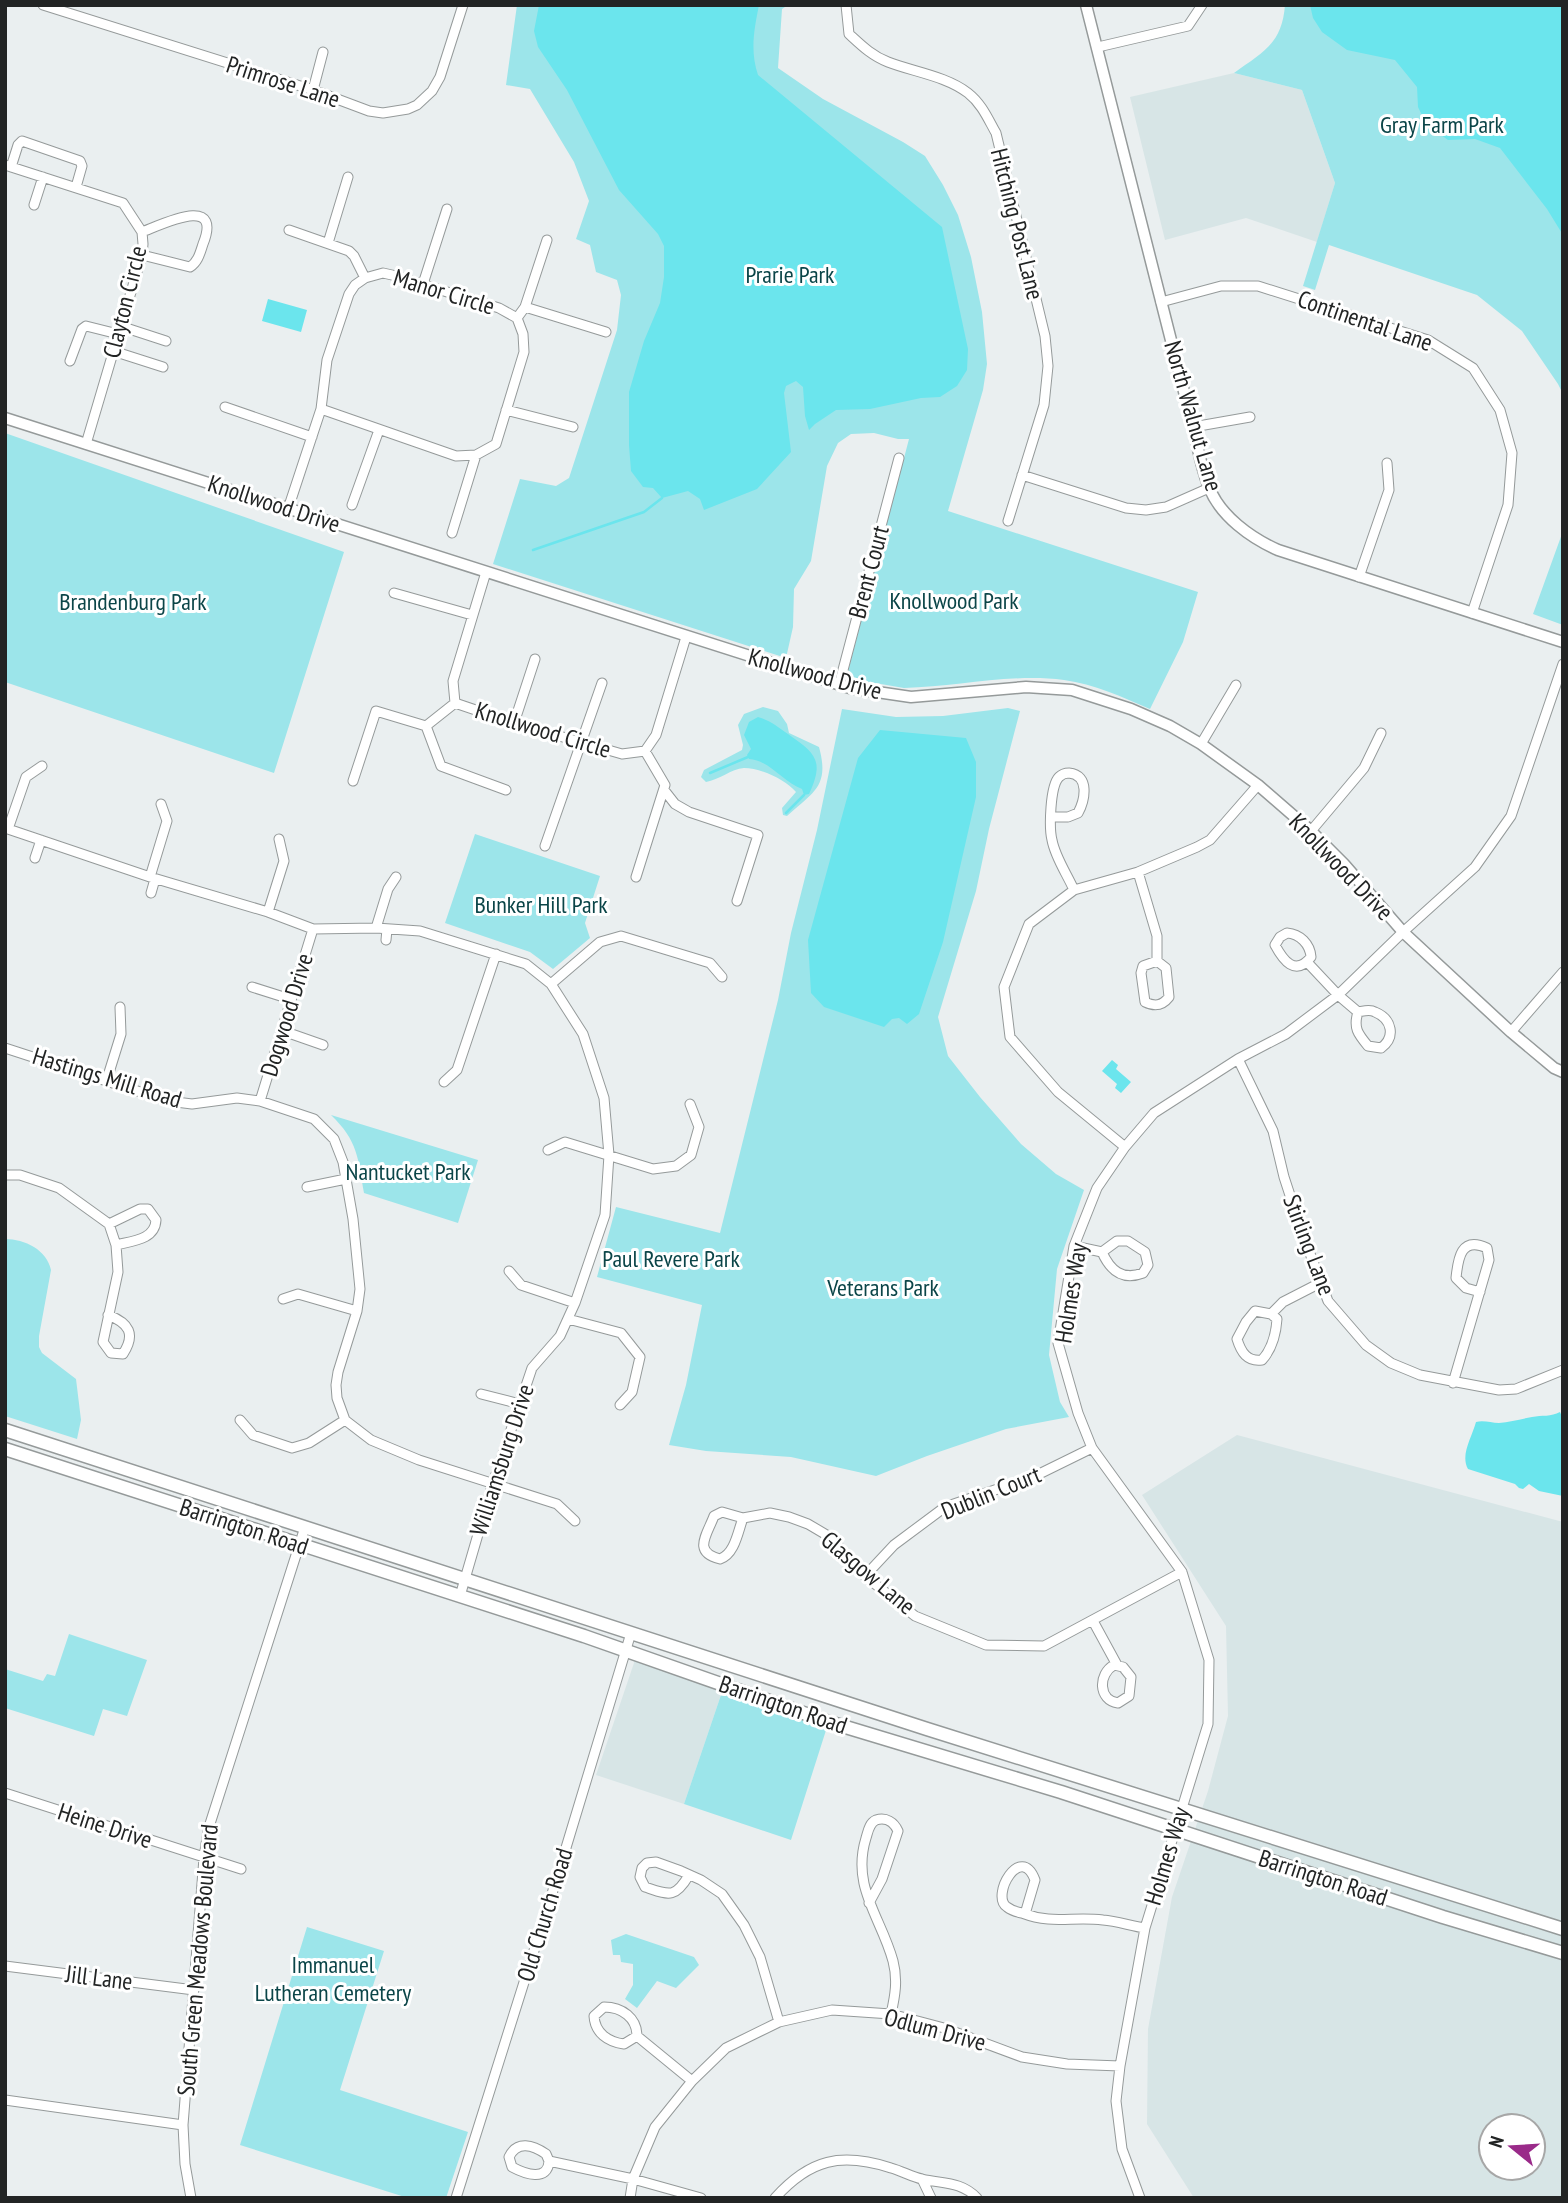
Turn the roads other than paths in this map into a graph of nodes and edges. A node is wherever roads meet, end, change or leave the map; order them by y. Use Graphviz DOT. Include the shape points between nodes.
graph roads {
  1 [pos="43,5"];
  2 [pos="463,5"];
  3 [pos="846,5"];
  4 [pos="1086,5"];
  5 [pos="1202,5"];
  6 [pos="1098,47"];
  7 [pos="323,52"];
  8 [pos="313,90"];
  9 [pos="8,166"];
  10 [pos="43,177"];
  11 [pos="348,177"];
  12 [pos="76,187"];
  13 [pos="34,205"];
  14 [pos="447,209"];
  15 [pos="289,230"];
  16 [pos="142,232"];
  17 [pos="547,240"];
  18 [pos="328,243"];
  19 [pos="142,256"];
  20 [pos="365,278"];
  21 [pos="423,284"];
  22 [pos="1161,302"];
  23 [pos="525,307"];
  24 [pos="517,318"];
  25 [pos="119,330"];
  26 [pos="606,332"];
  27 [pos="166,341"];
  28 [pos="113,351"];
  29 [pos="70,361"];
  30 [pos="163,367"];
  31 [pos="225,407"];
  32 [pos="321,409"];
  33 [pos="506,410"];
  34 [pos="1250,417"];
  35 [pos="5,418"];
  36 [pos="573,427"];
  37 [pos="1193,427"];
  38 [pos="379,430"];
  39 [pos="312,437"];
  40 [pos="86,444"];
  41 [pos="476,455"];
  42 [pos="899,458"];
  43 [pos="1387,463"];
  44 [pos="1022,475"];
  45 [pos="1209,488"];
  46 [pos="352,505"];
  47 [pos="288,509"];
  48 [pos="1008,521"];
  49 [pos="452,533"];
  50 [pos="486,572"];
  51 [pos="1359,577"];
  52 [pos="394,593"];
  53 [pos="1472,613"];
  54 [pos="472,615"];
  55 [pos="686,637"];
  56 [pos="1563,642"];
  57 [pos="535,659"];
  58 [pos="1563,664"];
  59 [pos="602,683"];
  60 [pos="839,685"];
  61 [pos="1236,685"];
  62 [pos="455,703"];
  63 [pos="514,723"];
  64 [pos="426,726"];
  65 [pos="1381,733"];
  66 [pos="582,743"];
  67 [pos="1201,744"];
  68 [pos="645,751"];
  69 [pos="42,766"];
  70 [pos="353,781"];
  71 [pos="1258,785"];
  72 [pos="506,790"];
  73 [pos="664,790"];
  74 [pos="161,804"];
  75 [pos="1052,817"];
  76 [pos="7,828"];
  77 [pos="1311,831"];
  78 [pos="279,839"];
  79 [pos="41,840"];
  80 [pos="545,846"];
  81 [pos="35,858"];
  82 [pos="1138,872"];
  83 [pos="396,877"];
  84 [pos="636,877"];
  85 [pos="153,878"];
  86 [pos="1074,890"];
  87 [pos="151,893"];
  88 [pos="737,901"];
  89 [pos="268,912"];
  90 [pos="376,928"];
  91 [pos="313,929"];
  92 [pos="387,929"];
  93 [pos="1403,932"];
  94 [pos="386,940"];
  95 [pos="496,954"];
  96 [pos="1157,961"];
  97 [pos="1307,962"];
  98 [pos="1563,972"];
  99 [pos="722,977"];
  100 [pos="551,984"];
  101 [pos="252,987"];
  102 [pos="1338,995"];
  103 [pos="290,999"];
  104 [pos="120,1007"];
  105 [pos="1358,1012"];
  106 [pos="283,1031"];
  107 [pos="1511,1032"];
  108 [pos="323,1045"];
  109 [pos="5,1048"];
  110 [pos="1238,1059"];
  111 [pos="1563,1072"];
  112 [pos="107,1079"];
  113 [pos="444,1082"];
  114 [pos="260,1101"];
  115 [pos="690,1104"];
  116 [pos="1125,1147"];
  117 [pos="548,1150"];
  118 [pos="609,1155"];
  119 [pos="5,1175"];
  120 [pos="346,1179"];
  121 [pos="307,1187"];
  122 [pos="109,1224"];
  123 [pos="116,1245"];
  124 [pos="1074,1246"];
  125 [pos="1102,1252"];
  126 [pos="509,1271"];
  127 [pos="1320,1283"];
  128 [pos="1480,1292"];
  129 [pos="283,1299"];
  130 [pos="575,1303"];
  131 [pos="357,1311"];
  132 [pos="1271,1314"];
  133 [pos="108,1315"];
  134 [pos="568,1319"];
  135 [pos="1563,1370"];
  136 [pos="1453,1383"];
  137 [pos="481,1394"];
  138 [pos="520,1404"];
  139 [pos="620,1405"];
  140 [pos="240,1420"];
  141 [pos="345,1420"];
  142 [pos="5,1430"];
  143 [pos="1092,1447"];
  144 [pos="5,1449"];
  145 [pos="493,1483"];
  146 [pos="743,1518"];
  147 [pos="575,1521"];
  148 [pos="306,1527"];
  149 [pos="300,1545"];
  150 [pos="1182,1572"];
  151 [pos="865,1576"];
  152 [pos="464,1579"];
  153 [pos="460,1596"];
  154 [pos="1093,1621"];
  155 [pos="631,1633"];
  156 [pos="626,1650"];
  157 [pos="1117,1665"];
  158 [pos="5,1793"];
  159 [pos="1181,1810"];
  160 [pos="1175,1830"];
  161 [pos="204,1858"];
  162 [pos="241,1869"];
  163 [pos="688,1875"];
  164 [pos="869,1903"];
  165 [pos="1025,1914"];
  166 [pos="1145,1928"];
  167 [pos="1563,1930"];
  168 [pos="1563,1953"];
  169 [pos="5,1966"];
  170 [pos="194,1990"];
  171 [pos="891,2014"];
  172 [pos="779,2022"];
  173 [pos="637,2036"];
  174 [pos="1120,2066"];
  175 [pos="692,2081"];
  176 [pos="5,2100"];
  177 [pos="183,2125"];
  178 [pos="550,2161"];
  179 [pos="633,2179"];
  180 [pos="922,2179"];
  181 [pos="191,2198"];
  182 [pos="456,2198"];
  183 [pos="630,2198"];
  184 [pos="701,2198"];
  185 [pos="775,2198"];
  186 [pos="931,2198"];
  187 [pos="977,2198"];
  188 [pos="1140,2198"];
  1 -- 8 [label="street, Primrose Lane"];
  2 -- 8 [label="street, Primrose Lane" via="440,77 417,105 402,111 369,111"];
  3 -- 44 [label="street, Hitching Post Lane" via="849,34 865,50 968,93 985,111 996,134 1047,352 1044,405"];
  4 -- 6 [label="street, North Walnut Lane"];
  5 -- 6 [label="street" via="1188,26"];
  6 -- 22 [label="street, North Walnut Lane"];
  7 -- 8 [label="street"];
  9 -- 10 [label="street, Clayton Circle"];
  9 -- 12 [label="street" via="22,141 80,160"];
  10 -- 12 [label="street, Clayton Circle"];
  10 -- 13 [label="street"];
  11 -- 18 [label="street"];
  12 -- 16 [label="street, Clayton Circle" via="123,203"];
  14 -- 21 [label="street"];
  15 -- 18 [label="street"];
  16 -- 19 [label="street, Clayton Circle"];
  16 -- 19 [label="street" via="185,216 197,216 209,225 196,264 190,267"];
  17 -- 23 [label="street"];
  18 -- 20 [label="street" via="349,251"];
  19 -- 25 [label="street, Clayton Circle"];
  20 -- 21 [label="street, Manor Circle" via="383,273"];
  20 -- 32 [label="street, Manor Circle" via="355,285 345,304 327,360"];
  21 -- 24 [label="street, Manor Circle"];
  22 -- 37 [label="street, North Walnut Lane"];
  22 -- 53 [label="street, Continental Lane" via="1221,286 1258,286 1428,340 1473,368 1500,410 1512,453 1508,505"];
  23 -- 24 [label="street"];
  23 -- 26 [label="street"];
  24 -- 33 [label="street, Manor Circle" via="524,352"];
  25 -- 27 [label="street"];
  25 -- 28 [label="street, Clayton Circle"];
  25 -- 29 [label="street" via="82,329"];
  28 -- 30 [label="street"];
  28 -- 40 [label="street, Clayton Circle"];
  31 -- 39 [label="street"];
  32 -- 38 [label="street"];
  32 -- 39 [label="street, Manor Circle"];
  33 -- 36 [label="street"];
  33 -- 41 [label="street, Manor Circle" via="496,444"];
  34 -- 37 [label="street"];
  35 -- 40 [label="street, Knollwood Drive"];
  37 -- 45 [label="street, North Walnut Lane"];
  38 -- 41 [label="street" via="456,456"];
  38 -- 46 [label="street"];
  39 -- 47 [label="street, Manor Circle"];
  40 -- 47 [label="street, Knollwood Drive"];
  41 -- 49 [label="street"];
  42 -- 60 [label="street, Brent Court"];
  43 -- 51 [label="street" via="1388,490"];
  44 -- 45 [label="street" via="1126,508 1146,510"];
  44 -- 48 [label="street, Hitching Post Lane"];
  45 -- 51 [label="street, North Walnut Lane" via="1227,513 1256,539"];
  47 -- 50 [label="street, Knollwood Drive"];
  50 -- 54 [label="street, Knollwood Circle"];
  50 -- 55 [label="street, Knollwood Drive"];
  51 -- 53 [label="street, North Walnut Lane"];
  52 -- 54 [label="street"];
  53 -- 56 [label="street, North Walnut Lane"];
  54 -- 62 [label="street, Knollwood Circle" via="453,681"];
  55 -- 60 [label="street, Knollwood Drive"];
  55 -- 68 [label="street, Knollwood Circle" via="656,735"];
  57 -- 63 [label="street"];
  58 -- 93 [label="street, Holmes Way" via="1511,816 1475,867"];
  59 -- 66 [label="street"];
  60 -- 67 [label="street, Knollwood Drive" via="911,697 1026,687 1072,690 1131,709"];
  61 -- 67 [label="street"];
  62 -- 63 [label="street, Knollwood Circle"];
  62 -- 64 [label="street"];
  63 -- 66 [label="street, Knollwood Circle"];
  64 -- 70 [label="street" via="376,711"];
  64 -- 72 [label="street" via="441,766"];
  65 -- 77 [label="street" via="1364,768"];
  66 -- 68 [label="street, Knollwood Circle" via="622,754"];
  66 -- 80 [label="street"];
  67 -- 71 [label="street, Knollwood Drive"];
  68 -- 73 [label="street"];
  69 -- 76 [label="street" via="26,776"];
  71 -- 77 [label="street, Knollwood Drive"];
  71 -- 82 [label="street" via="1210,839"];
  73 -- 84 [label="street"];
  73 -- 88 [label="street" via="689,812 758,835"];
  74 -- 85 [label="street" via="167,821"];
  75 -- 75 [label="street" via="1072,816 1080,809 1084,788 1078,776 1062,774 1057,779"];
  75 -- 86 [label="street" via="1053,844"];
  76 -- 79 [label="street, Williamsburg Drive"];
  77 -- 93 [label="street, Knollwood Drive"];
  78 -- 89 [label="street" via="285,861"];
  79 -- 81 [label="street"];
  79 -- 85 [label="street, Williamsburg Drive"];
  82 -- 86 [label="street"];
  82 -- 96 [label="street" via="1157,936"];
  83 -- 90 [label="street"];
  85 -- 87 [label="street"];
  85 -- 89 [label="street, Williamsburg Drive"];
  86 -- 116 [label="street" via="1029,924 1004,987 1010,1037 1058,1092"];
  89 -- 91 [label="street, Williamsburg Drive"];
  90 -- 91 [label="street, Williamsburg Drive"];
  90 -- 92 [label="street, Williamsburg Drive"];
  91 -- 103 [label="street, Dogwood Drive"];
  92 -- 94 [label="street"];
  92 -- 95 [label="street, Williamsburg Drive" via="421,931"];
  93 -- 102 [label="street, Holmes Way"];
  93 -- 107 [label="street, Knollwood Drive"];
  95 -- 100 [label="street, Williamsburg Drive" via="526,964"];
  95 -- 113 [label="street" via="457,1070"];
  96 -- 96 [label="street" via="1143,966 1140,974 1145,1002 1152,1005 1169,997 1166,968"];
  97 -- 102 [label="street"];
  98 -- 107 [label="street"];
  99 -- 100 [label="street" via="710,963 621,936 600,942"];
  100 -- 118 [label="street, Williamsburg Drive" via="583,1034 604,1097"];
  101 -- 103 [label="street"];
  102 -- 105 [label="street"];
  102 -- 110 [label="street, Holmes Way" via="1286,1034"];
  103 -- 106 [label="street, Dogwood Drive"];
  104 -- 112 [label="street" via="121,1034"];
  105 -- 105 [label="street" via="1357,1033 1368,1046 1381,1048 1388,1043 1390,1029 1385,1018 1370,1010"];
  106 -- 108 [label="street"];
  106 -- 114 [label="street, Dogwood Drive"];
  107 -- 111 [label="street, Knollwood Drive"];
  109 -- 112 [label="street, Hastings Mill Road"];
  110 -- 116 [label="street, Holmes Way" via="1153,1113"];
  110 -- 127 [label="street, Stirling Lane" via="1273,1131"];
  112 -- 114 [label="street, Hastings Mill Road" via="168,1101"];
  114 -- 120 [label="street, Hastings Mill Road" via="314,1119 334,1139"];
  115 -- 118 [label="street" via="699,1127 691,1155 676,1166 653,1169"];
  116 -- 124 [label="street, Holmes Way" via="1097,1188"];
  117 -- 118 [label="street" via="565,1142"];
  118 -- 130 [label="street, Williamsburg Drive" via="605,1215"];
  119 -- 122 [label="street" via="20,1175 59,1188"];
  120 -- 121 [label="street"];
  120 -- 131 [label="street, Hastings Mill Road" via="359,1266"];
  122 -- 123 [label="street"];
  122 -- 123 [label="street" via="140,1209 148,1209 156,1220 151,1234"];
  123 -- 133 [label="street" via="118,1272"];
  124 -- 125 [label="street"];
  124 -- 143 [label="street, Holmes Way" via="1058,1343"];
  125 -- 125 [label="street" via="1113,1271 1123,1274 1136,1276 1148,1265 1145,1252 1128,1241 1117,1241"];
  126 -- 130 [label="street" via="521,1285"];
  127 -- 132 [label="street" via="1283,1302"];
  127 -- 136 [label="street, Stirling Lane" via="1328,1301 1366,1345 1391,1363"];
  128 -- 128 [label="street" via="1488,1248 1470,1245 1462,1250 1457,1278 1466,1288"];
  128 -- 136 [label="street"];
  129 -- 131 [label="street" via="298,1294"];
  130 -- 134 [label="street, Williamsburg Drive"];
  131 -- 141 [label="street, Hastings Mill Road" via="336,1385"];
  132 -- 132 [label="street" via="1255,1311 1246,1322 1237,1339 1246,1357 1262,1360 1268,1353 1277,1319"];
  134 -- 138 [label="street, Williamsburg Drive" via="560,1336 532,1368"];
  134 -- 139 [label="street" via="621,1333 640,1357 632,1392"];
  135 -- 136 [label="street, Stirling Lane" via="1517,1389"];
  137 -- 138 [label="street"];
  138 -- 145 [label="street, Williamsburg Drive"];
  140 -- 141 [label="street" via="253,1435 292,1448 309,1443"];
  141 -- 145 [label="street" via="370,1440"];
  142 -- 148 [label="main road, Barrington Road"];
  143 -- 150 [label="street, Holmes Way"];
  143 -- 151 [label="street, Dublin Court" via="1033,1477 945,1507 894,1545"];
  144 -- 149 [label="main road, Barrington Road"];
  145 -- 147 [label="street" via="558,1504"];
  145 -- 152 [label="street, Williamsburg Drive"];
  146 -- 146 [label="street, Glasgow Lane" via="723,1512 714,1516 704,1543 706,1555 728,1556"];
  146 -- 151 [label="street, Glasgow Lane" via="770,1513 808,1524 830,1537"];
  148 -- 149 [label="street, South Green Meadows Boulevard"];
  148 -- 152 [label="main road, Barrington Road"];
  149 -- 153 [label="main road, Barrington Road"];
  149 -- 161 [label="street, South Green Meadows Boulevard" via="220,1787"];
  150 -- 154 [label="street, Glasgow Lane"];
  150 -- 159 [label="street, Holmes Way" via="1209,1660 1208,1724"];
  151 -- 154 [label="street, Glasgow Lane" via="915,1616 986,1645 1044,1646"];
  152 -- 153 [label="street, Williamsburg Drive"];
  152 -- 155 [label="main road, Barrington Road"];
  153 -- 156 [label="main road, Barrington Road"];
  154 -- 157 [label="street"];
  155 -- 156 [label="street, Old Church Road"];
  155 -- 159 [label="main road, Barrington Road"];
  156 -- 160 [label="main road, Barrington Road" via="829,1722"];
  156 -- 182 [label="street, Old Church Road"];
  158 -- 161 [label="street, Heine Drive"];
  159 -- 160 [label="street, Holmes Way"];
  159 -- 167 [label="main road, Barrington Road"];
  160 -- 166 [label="street, Holmes Way"];
  160 -- 168 [label="main road, Barrington Road"];
  161 -- 162 [label="street, Heine Drive"];
  161 -- 170 [label="street, South Green Meadows Boulevard"];
  163 -- 163 [label="street" via="647,1863 640,1877 645,1887 667,1895 675,1893"];
  163 -- 172 [label="street" via="722,1894 744,1925 760,1957"];
  164 -- 164 [label="street" via="898,1831 886,1819 872,1822 862,1850"];
  164 -- 171 [label="street" via="896,1977"];
  165 -- 165 [label="street" via="1035,1880 1020,1867 1009,1874 1002,1902"];
  165 -- 166 [label="street"];
  166 -- 174 [label="street, Holmes Way"];
  169 -- 170 [label="street, Jill Lane"];
  170 -- 177 [label="street, South Green Meadows Boulevard"];
  171 -- 172 [label="street, Odlum Drive" via="832,2010"];
  171 -- 174 [label="street, Odlum Drive" via="1021,2057"];
  172 -- 175 [label="street, Odlum Drive" via="726,2048"];
  173 -- 173 [label="street" via="633,2020 618,2009 604,2007 594,2016 596,2027 609,2039 624,2044"];
  173 -- 175 [label="street"];
  174 -- 188 [label="street, Holmes Way" via="1116,2101 1122,2149"];
  175 -- 179 [label="street, Odlum Drive" via="655,2127"];
  176 -- 177 [label="street"];
  177 -- 181 [label="street, South Green Meadows Boulevard"];
  178 -- 178 [label="street" via="527,2145 518,2145 509,2157 512,2166 536,2175 543,2174"];
  178 -- 179 [label="street"];
  179 -- 183 [label="street, Odlum Drive"];
  179 -- 184 [label="street"];
  180 -- 185 [label="street" via="882,2165 841,2158 816,2164 791,2180"];
  180 -- 186 [label="street"];
  180 -- 187 [label="street" via="961,2186"];
}
